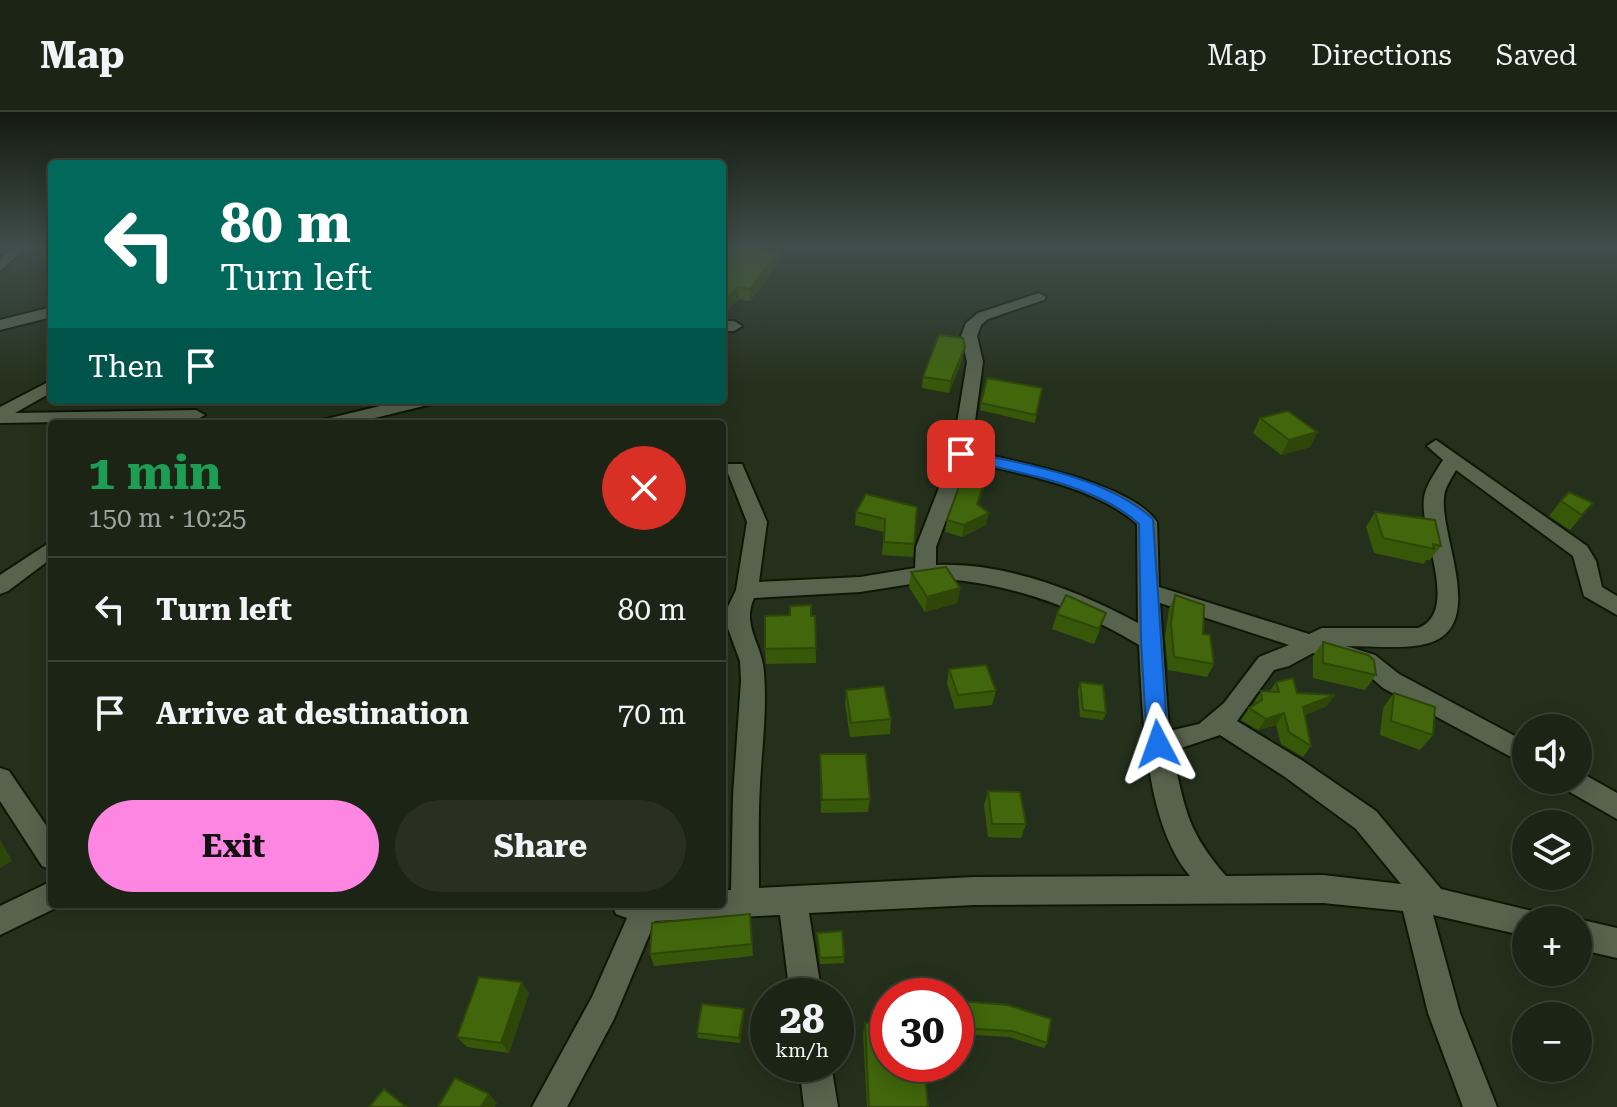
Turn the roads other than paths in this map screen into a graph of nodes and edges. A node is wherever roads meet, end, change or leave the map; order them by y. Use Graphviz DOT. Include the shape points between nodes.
graph roads {
  1 [pos="1039,297"];
  2 [pos="48,313"];
  3 [pos="0,325"];
  4 [pos="48,387"];
  5 [pos="410,404"];
  6 [pos="195,413"];
  7 [pos="0,416"];
  8 [pos="344,420"];
  9 [pos="961,454"];
  10 [pos="735,468"];
  11 [pos="48,551"];
  12 [pos="926,573"];
  13 [pos="0,586"];
  14 [pos="747,590"];
  15 [pos="1149,592"];
  16 [pos="1617,607"];
  17 [pos="1150,641"];
  18 [pos="1310,644"];
  19 [pos="1220,723"];
  20 [pos="1158,744"];
  21 [pos="1512,746"];
  22 [pos="0,779"];
  23 [pos="1592,792"];
  24 [pos="1617,807"];
  25 [pos="48,851"];
  26 [pos="1219,889"];
  27 [pos="48,897"];
  28 [pos="1424,900"];
  29 [pos="793,901"];
  30 [pos="729,904"];
  31 [pos="635,908"];
  32 [pos="1512,919"];
  33 [pos="0,921"];
  34 [pos="1592,937"];
  35 [pos="1617,943"];
  36 [pos="804,978"];
  37 [pos="818,1082"];
  38 [pos="549,1107"];
  39 [pos="821,1107"];
  40 [pos="1480,1107"];
  1 -- 9 [label="street" via="974,323 969,336 975,362"];
  2 -- 3 [label="street"];
  4 -- 7 [label="street"];
  5 -- 8 [label="street"];
  6 -- 7 [label="street"];
  9 -- 12 [label="street" via="926,547"];
  9 -- 15 [label="street" via="1041,472 1140,513 1147,522"];
  10 -- 14 [label="street" via="757,522"];
  11 -- 13 [label="street"];
  12 -- 14 [label="street" via="820,589"];
  12 -- 17 [label="street" via="1002,581 1087,605"];
  14 -- 30 [label="street" via="737,623 752,661 753,681 746,796"];
  15 -- 17 [label="street"];
  15 -- 18 [label="street"];
  16 -- 18 [label="street" via="1592,591 1580,551 1444,452 1434,494 1448,582 1442,623 1420,637 1322,637"];
  17 -- 20 [label="street"];
  18 -- 19 [label="street" via="1267,663"];
  18 -- 21 [label="street" via="1367,661 1391,681"];
  19 -- 20 [label="street" via="1206,732"];
  19 -- 28 [label="street" via="1366,820"];
  20 -- 26 [label="street" via="1177,830"];
  22 -- 25 [label="street"];
  23 -- 24 [label="street"];
  26 -- 28 [label="street" via="1323,889"];
  26 -- 29 [label="street" via="974,891"];
  27 -- 33 [label="street"];
  28 -- 32 [label="street"];
  28 -- 40 [label="street" via="1444,1013"];
  29 -- 30 [label="street"];
  29 -- 36 [label="street"];
  31 -- 38 [label="street" via="603,1008"];
  34 -- 35 [label="street"];
  37 -- 39 [label="street"];
}
